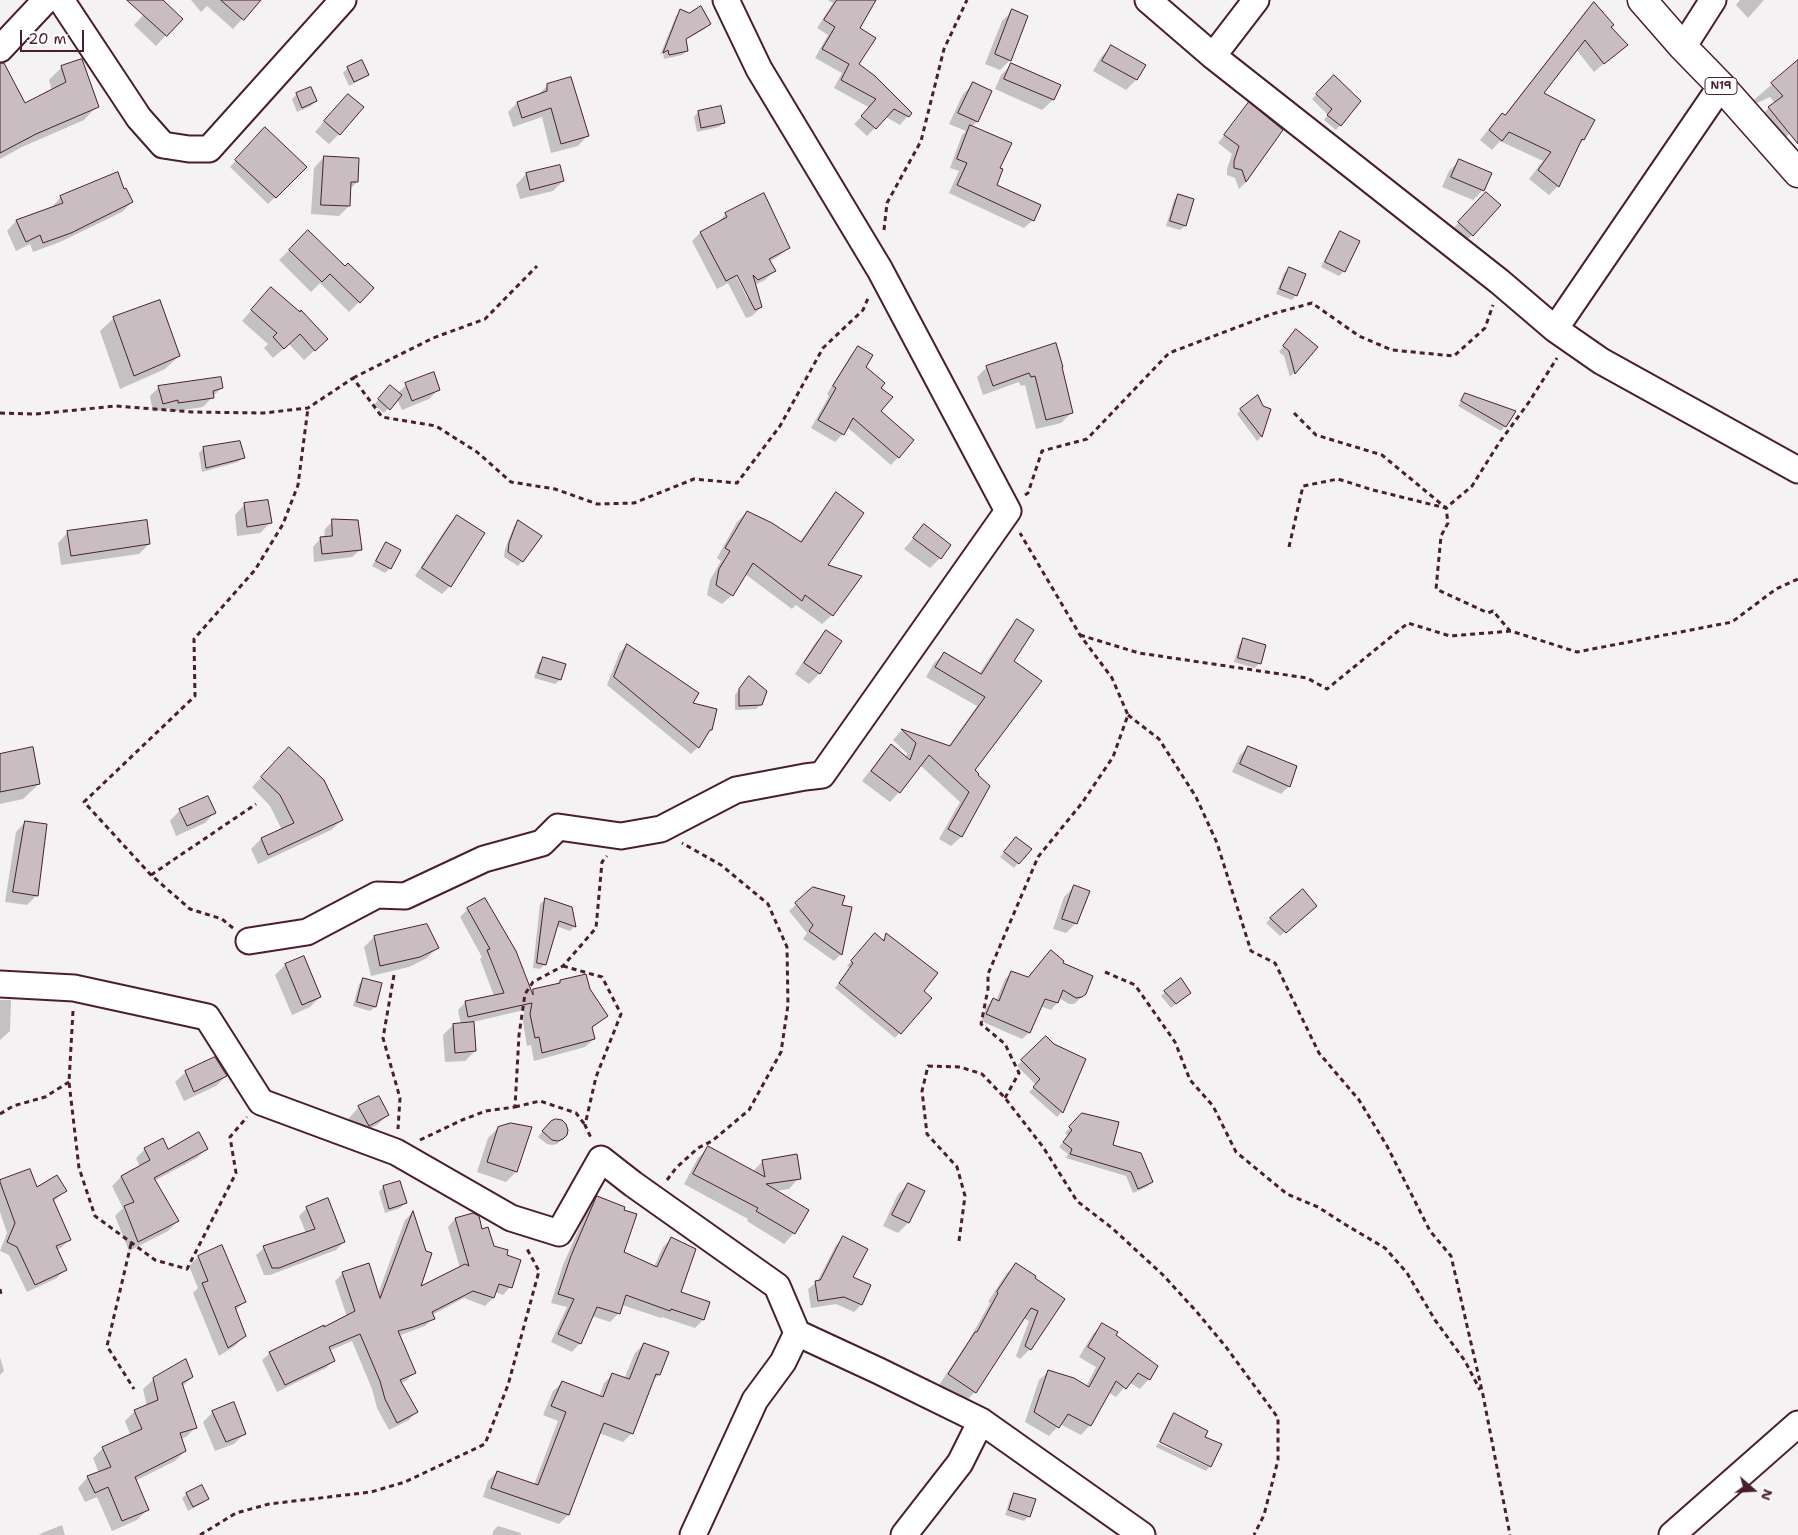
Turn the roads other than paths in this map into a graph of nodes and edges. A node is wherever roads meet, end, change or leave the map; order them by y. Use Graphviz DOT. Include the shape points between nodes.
graph roads {
  1 [pos="46,0"];
  2 [pos="61,0"];
  3 [pos="343,0"];
  4 [pos="726,0"];
  5 [pos="1148,0"];
  6 [pos="1256,0"];
  7 [pos="1642,0"];
  8 [pos="1713,0"];
  9 [pos="1683,47"];
  10 [pos="0,48"];
  11 [pos="1213,56"];
  12 [pos="1721,86"];
  13 [pos="1798,173"];
  14 [pos="1562,334"];
  15 [pos="1798,470"];
  16 [pos="250,941"];
  17 [pos="0,984"];
  18 [pos="797,1333"];
  19 [pos="980,1421"];
  20 [pos="1798,1424"];
  21 [pos="693,1535"];
  22 [pos="904,1535"];
  23 [pos="1142,1535"];
  24 [pos="1672,1535"];
  1 -- 10 [label="street"];
  2 -- 3 [label="street" via="139,118 163,145 209,149"];
  4 -- 16 [label="street" via="759,69 880,270 1008,511 822,775 736,790 661,829 621,836 558,827 542,843 484,859 406,896 377,895 307,932"];
  5 -- 11 [label="street"];
  6 -- 11 [label="street"];
  7 -- 9 [label="main road, N19"];
  8 -- 9 [label="street"];
  9 -- 12 [label="main road, N19"];
  11 -- 14 [label="street"];
  12 -- 13 [label="main road, N19"];
  12 -- 14 [label="street"];
  14 -- 15 [label="street" via="1601,361"];
  17 -- 18 [label="street" via="74,988 207,1017 261,1102 396,1152 510,1218 559,1233 601,1159 777,1286"];
  18 -- 19 [label="street"];
  18 -- 21 [label="street" via="783,1362 756,1400"];
  19 -- 22 [label="street" via="960,1463"];
  19 -- 23 [label="street"];
  20 -- 24 [label="street"];
}
